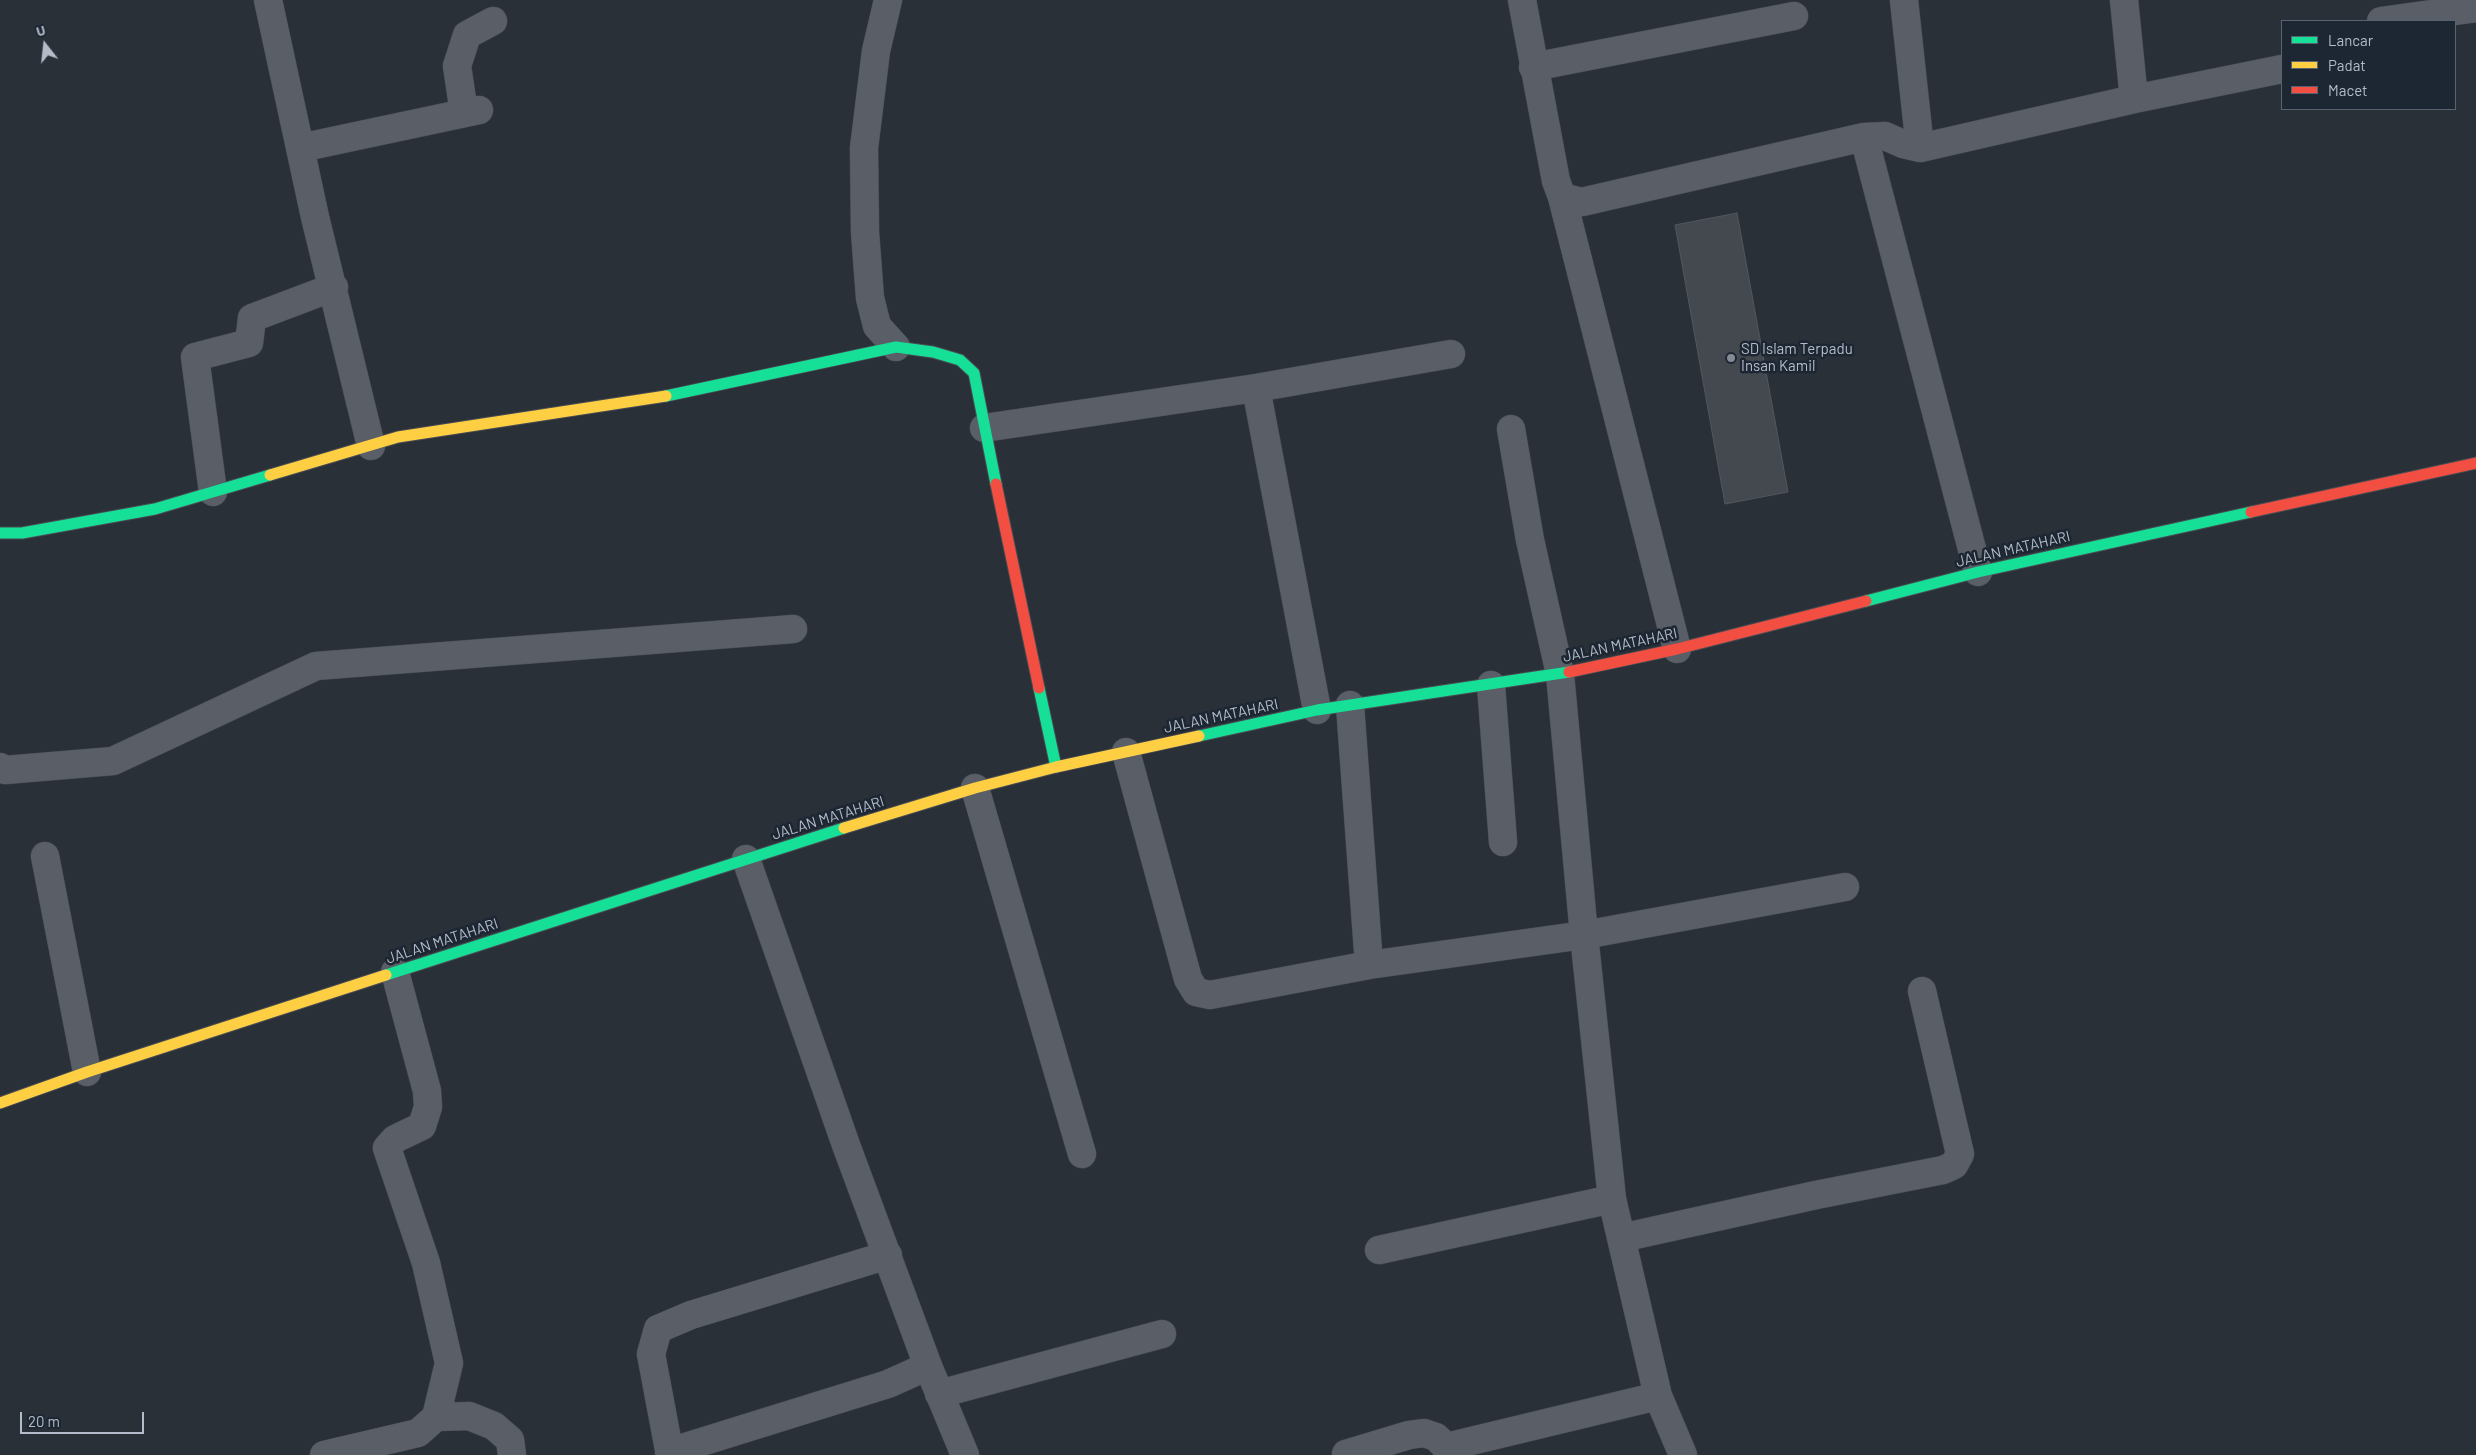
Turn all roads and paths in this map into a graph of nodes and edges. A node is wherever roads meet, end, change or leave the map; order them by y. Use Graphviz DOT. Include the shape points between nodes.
graph roads {
  1 [pos="268,0"];
  2 [pos="888,0"];
  3 [pos="1522,0"];
  4 [pos="1904,0"];
  5 [pos="2124,0"];
  6 [pos="2476,8"];
  7 [pos="1794,16"];
  8 [pos="2388,20"];
  9 [pos="493,21"];
  10 [pos="1534,67"];
  11 [pos="2281,69"];
  12 [pos="2134,99"];
  13 [pos="1864,137"];
  14 [pos="300,148"];
  15 [pos="1920,148"];
  16 [pos="1562,197"];
  17 [pos="334,287"];
  18 [pos="896,347"];
  19 [pos="1451,354"];
  20 [pos="1256,388"];
  21 [pos="984,428"];
  22 [pos="1511,429"];
  23 [pos="371,446"];
  24 [pos="2476,463"];
  25 [pos="213,492"];
  26 [pos="0,533"];
  27 [pos="1978,572"];
  28 [pos="793,629"];
  29 [pos="1677,649"];
  30 [pos="1560,674"];
  31 [pos="1491,685"];
  32 [pos="1350,705"];
  33 [pos="1317,710"];
  34 [pos="1126,752"];
  35 [pos="1056,767"];
  36 [pos="0,768"];
  37 [pos="975,788"];
  38 [pos="1503,842"];
  39 [pos="45,856"];
  40 [pos="746,858"];
  41 [pos="1845,887"];
  42 [pos="1584,935"];
  43 [pos="1369,965"];
  44 [pos="395,972"];
  45 [pos="1922,991"];
  46 [pos="87,1072"];
  47 [pos="0,1103"];
  48 [pos="1082,1154"];
  49 [pos="1612,1199"];
  50 [pos="1621,1238"];
  51 [pos="1379,1250"];
  52 [pos="888,1254"];
  53 [pos="1162,1334"];
  54 [pos="928,1366"];
  55 [pos="939,1394"];
  56 [pos="1658,1396"];
  57 [pos="436,1416"];
  58 [pos="1447,1451"];
  59 [pos="670,1454"];
  60 [pos="1346,1454"];
  61 [pos="324,1455"];
  62 [pos="512,1455"];
  63 [pos="963,1455"];
  64 [pos="1683,1455"];
  1 -- 14 [label="street"];
  2 -- 18 [label="street" via="876,51 864,148 864,232 870,298 877,326"];
  3 -- 10 [label="street"];
  4 -- 15 [label="street"];
  5 -- 12 [label="street"];
  6 -- 8 [label="street"];
  7 -- 10 [label="street"];
  9 -- 14 [label="street" via="467,35 457,66 471,112"];
  10 -- 16 [label="street"];
  11 -- 12 [label="street"];
  12 -- 15 [label="street"];
  13 -- 15 [label="street" via="1885,136"];
  13 -- 16 [label="street" via="1582,202"];
  13 -- 27 [label="street"];
  14 -- 17 [label="street"];
  16 -- 29 [label="street"];
  17 -- 23 [label="street"];
  17 -- 25 [label="street" via="252,318 248,343 195,357"];
  18 -- 21 [label="street" via="960,360 974,373"];
  18 -- 23 [label="street" via="637,402 398,437"];
  19 -- 20 [label="street"];
  20 -- 21 [label="street"];
  20 -- 33 [label="street"];
  21 -- 35 [label="street"];
  22 -- 30 [label="street" via="1530,540"];
  23 -- 25 [label="street"];
  24 -- 27 [label="street, JALAN MATAHARI"];
  25 -- 26 [label="street" via="155,509 22,533"];
  27 -- 29 [label="street, JALAN MATAHARI"];
  28 -- 36 [label="street" via="316,666 113,761"];
  29 -- 30 [label="street, JALAN MATAHARI"];
  30 -- 31 [label="street, JALAN MATAHARI"];
  30 -- 42 [label="street"];
  31 -- 32 [label="street, JALAN MATAHARI"];
  31 -- 38 [label="street"];
  32 -- 33 [label="street, JALAN MATAHARI"];
  32 -- 43 [label="street"];
  33 -- 34 [label="street, JALAN MATAHARI"];
  34 -- 35 [label="street, JALAN MATAHARI"];
  34 -- 43 [label="street" via="1188,979 1196,992 1210,995"];
  35 -- 37 [label="street, JALAN MATAHARI"];
  37 -- 40 [label="street, JALAN MATAHARI"];
  37 -- 48 [label="street"];
  39 -- 46 [label="street"];
  40 -- 44 [label="street, JALAN MATAHARI"];
  40 -- 52 [label="street" via="846,1145"];
  41 -- 42 [label="street"];
  42 -- 43 [label="street"];
  42 -- 49 [label="street"];
  44 -- 46 [label="street, JALAN MATAHARI"];
  44 -- 57 [label="street" via="427,1092 428,1107 422,1126 395,1139 387,1148 426,1263 449,1364"];
  45 -- 50 [label="street" via="1960,1154 1954,1165 1943,1170"];
  46 -- 47 [label="street, JALAN MATAHARI"];
  49 -- 50 [label="street"];
  49 -- 51 [label="street"];
  50 -- 56 [label="street"];
  52 -- 54 [label="street"];
  52 -- 59 [label="street" via="691,1315 658,1329 651,1354"];
  53 -- 55 [label="street"];
  54 -- 55 [label="street"];
  54 -- 59 [label="street" via="888,1384"];
  55 -- 63 [label="street"];
  56 -- 58 [label="street"];
  56 -- 64 [label="street"];
  57 -- 61 [label="street" via="418,1433"];
  57 -- 62 [label="street" via="469,1416 494,1426 510,1440"];
  58 -- 60 [label="street" via="1436,1437 1424,1433"];
}
